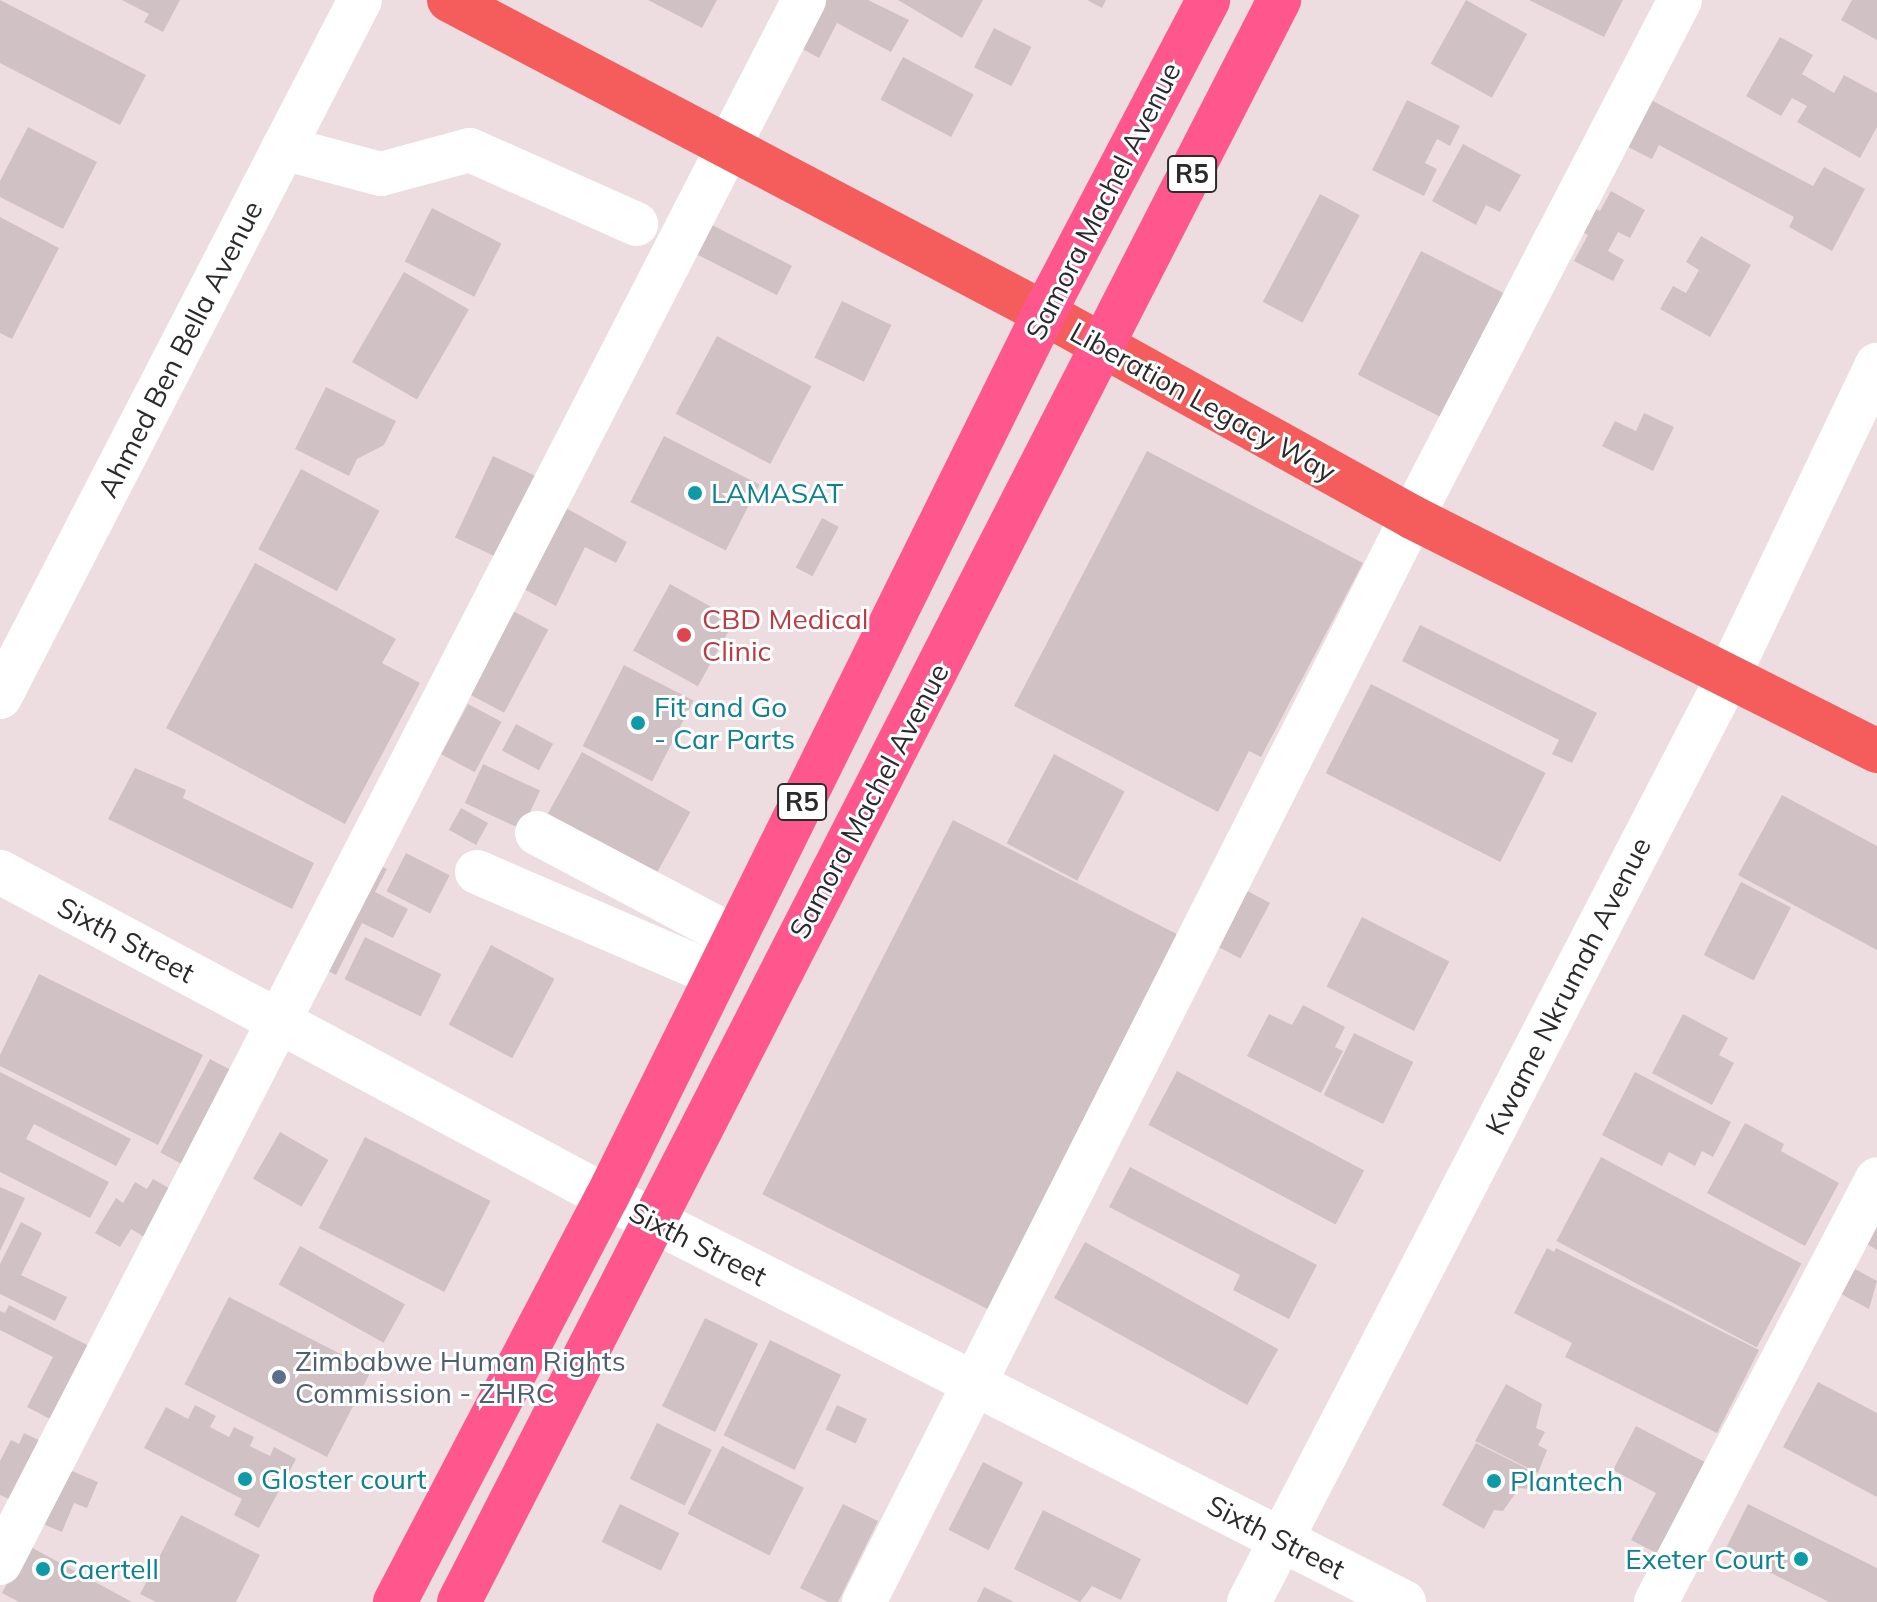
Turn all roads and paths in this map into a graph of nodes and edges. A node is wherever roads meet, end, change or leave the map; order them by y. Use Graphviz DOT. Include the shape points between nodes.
graph roads {
  1 [pos="360,0"];
  2 [pos="449,0"];
  3 [pos="804,0"];
  4 [pos="1208,0"];
  5 [pos="1279,0"];
  6 [pos="1680,0"];
  7 [pos="283,148"];
  8 [pos="729,149"];
  9 [pos="636,224"];
  10 [pos="1044,313"];
  11 [pos="1105,347"];
  12 [pos="1877,365"];
  13 [pos="1412,517"];
  14 [pos="1728,677"];
  15 [pos="0,697"];
  16 [pos="1877,751"];
  17 [pos="537,833"];
  18 [pos="0,872"];
  19 [pos="477,872"];
  20 [pos="726,956"];
  21 [pos="276,1020"];
  22 [pos="1877,1179"];
  23 [pos="607,1197"];
  24 [pos="651,1219"];
  25 [pos="973,1386"];
  26 [pos="1282,1539"];
  27 [pos="0,1563"];
  28 [pos="395,1602"];
  29 [pos="459,1602"];
  30 [pos="864,1602"];
  31 [pos="1249,1602"];
  32 [pos="1404,1602"];
  33 [pos="1656,1602"];
  1 -- 7 [label="street, Ahmed Ben Bella Avenue"];
  2 -- 8 [label="main road, Liberation Legacy Way"];
  3 -- 8 [label="street"];
  4 -- 10 [label="highway, Samora Machel Avenue / R5"];
  5 -- 11 [label="highway, Samora Machel Avenue / R5"];
  6 -- 13 [label="street"];
  7 -- 9 [label="street" via="381,174 470,150"];
  7 -- 15 [label="street, Ahmed Ben Bella Avenue"];
  8 -- 10 [label="main road, Liberation Legacy Way"];
  8 -- 21 [label="street"];
  10 -- 11 [label="main road, Liberation Legacy Way"];
  10 -- 20 [label="highway, Samora Machel Avenue / R5"];
  11 -- 13 [label="main road, Liberation Legacy Way"];
  11 -- 24 [label="highway, Samora Machel Avenue / R5"];
  12 -- 14 [label="street, Kwame Nkrumah Avenue"];
  13 -- 14 [label="main road, Liberation Legacy Way"];
  13 -- 25 [label="street"];
  14 -- 16 [label="main road, Liberation Legacy Way"];
  14 -- 26 [label="street, Kwame Nkrumah Avenue"];
  17 -- 20 [label="street"];
  18 -- 21 [label="street, Sixth Street"];
  19 -- 20 [label="street"];
  20 -- 23 [label="highway, Samora Machel Avenue / R5"];
  21 -- 23 [label="street, Sixth Street"];
  21 -- 27 [label="street"];
  22 -- 33 [label="street"];
  23 -- 24 [label="street, Sixth Street"];
  23 -- 28 [label="highway, Samora Machel Avenue / R5"];
  24 -- 25 [label="street, Sixth Street"];
  24 -- 29 [label="highway, Samora Machel Avenue / R5"];
  25 -- 26 [label="street, Sixth Street"];
  25 -- 30 [label="street"];
  26 -- 31 [label="street, Kwame Nkrumah Avenue"];
  26 -- 32 [label="street, Sixth Street"];
}
